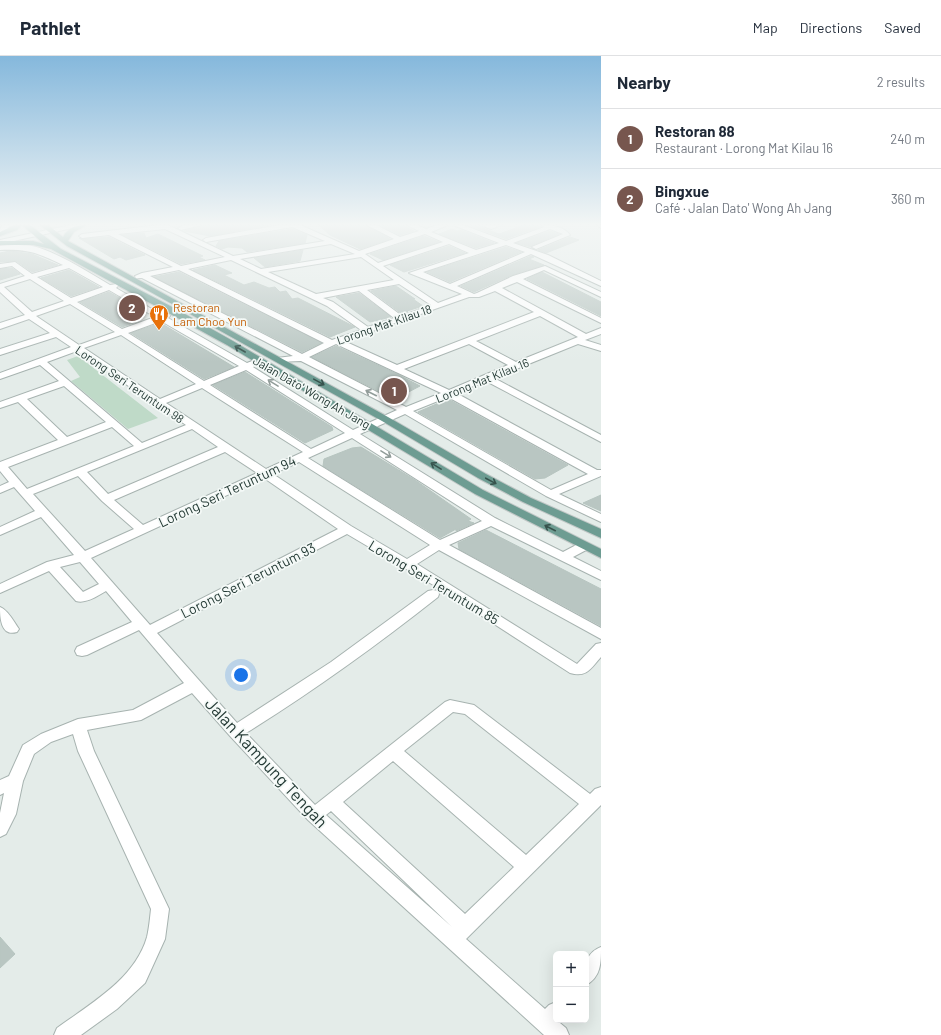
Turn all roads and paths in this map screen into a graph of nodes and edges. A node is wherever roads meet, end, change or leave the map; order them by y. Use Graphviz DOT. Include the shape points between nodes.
graph roads {
  1 [pos="21,271"];
  2 [pos="53,271"];
  3 [pos="80,271"];
  4 [pos="96,271"];
  5 [pos="119,271"];
  6 [pos="167,271"];
  7 [pos="188,271"];
  8 [pos="261,271"];
  9 [pos="388,271"];
  10 [pos="420,271"];
  11 [pos="485,271"];
  12 [pos="536,271"];
  13 [pos="551,271"];
  14 [pos="573,271"];
  15 [pos="416,272"];
  16 [pos="142,275"];
  17 [pos="31,278"];
  18 [pos="132,278"];
  19 [pos="516,278"];
  20 [pos="400,279"];
  21 [pos="120,283"];
  22 [pos="601,284"];
  23 [pos="0,287"];
  24 [pos="109,287"];
  25 [pos="449,287"];
  26 [pos="360,288"];
  27 [pos="494,288"];
  28 [pos="468,295"];
  29 [pos="601,295"];
  30 [pos="315,297"];
  31 [pos="70,301"];
  32 [pos="437,306"];
  33 [pos="175,312"];
  34 [pos="540,313"];
  35 [pos="31,316"];
  36 [pos="161,318"];
  37 [pos="401,319"];
  38 [pos="601,321"];
  39 [pos="0,326"];
  40 [pos="367,330"];
  41 [pos="601,331"];
  42 [pos="122,333"];
  43 [pos="57,334"];
  44 [pos="582,339"];
  45 [pos="469,340"];
  46 [pos="334,342"];
  47 [pos="601,348"];
  48 [pos="78,349"];
  49 [pos="0,352"];
  50 [pos="301,358"];
  51 [pos="280,360"];
  52 [pos="260,361"];
  53 [pos="42,362"];
  54 [pos="516,366"];
  55 [pos="246,367"];
  56 [pos="398,368"];
  57 [pos="0,376"];
  58 [pos="487,378"];
  59 [pos="66,382"];
  60 [pos="202,385"];
  61 [pos="449,393"];
  62 [pos="20,398"];
  63 [pos="158,403"];
  64 [pos="0,405"];
  65 [pos="406,411"];
  66 [pos="385,419"];
  67 [pos="113,423"];
  68 [pos="192,426"];
  69 [pos="370,426"];
  70 [pos="354,433"];
  71 [pos="601,439"];
  72 [pos="65,441"];
  73 [pos="141,447"];
  74 [pos="226,448"];
  75 [pos="306,455"];
  76 [pos="1,465"];
  77 [pos="80,471"];
  78 [pos="598,473"];
  79 [pos="264,474"];
  80 [pos="21,488"];
  81 [pos="0,490"];
  82 [pos="550,494"];
  83 [pos="106,498"];
  84 [pos="43,512"];
  85 [pos="601,518"];
  86 [pos="491,521"];
  87 [pos="347,529"];
  88 [pos="142,530"];
  89 [pos="0,531"];
  90 [pos="601,534"];
  91 [pos="439,545"];
  92 [pos="584,546"];
  93 [pos="601,554"];
  94 [pos="84,557"];
  95 [pos="563,557"];
  96 [pos="407,564"];
  97 [pos="51,565"];
  98 [pos="601,576"];
  99 [pos="108,585"];
  100 [pos="0,590"];
  101 [pos="433,594"];
  102 [pos="0,612"];
  103 [pos="145,627"];
  104 [pos="12,629"];
  105 [pos="601,634"];
  106 [pos="601,648"];
  107 [pos="82,651"];
  108 [pos="194,685"];
  109 [pos="78,725"];
  110 [pos="235,732"];
  111 [pos="393,751"];
  112 [pos="15,782"];
  113 [pos="0,788"];
  114 [pos="596,799"];
  115 [pos="331,801"];
  116 [pos="314,815"];
  117 [pos="0,829"];
  118 [pos="527,867"];
  119 [pos="466,927"];
  120 [pos="452,940"];
  121 [pos="601,956"];
  122 [pos="589,971"];
  123 [pos="553,1022"];
  124 [pos="64,1035"];
  1 -- 17 [label="street"];
  2 -- 17 [label="street"];
  3 -- 24 [label="street"];
  4 -- 21 [label="main road, Jalan Dato' Wong Ah Jang"];
  5 -- 18 [label="main road, Jalan Dato' Wong Ah Jang"];
  6 -- 16 [label="street"];
  7 -- 46 [label="street"];
  8 -- 30 [label="street"];
  9 -- 20 [label="street"];
  10 -- 15 [label="street"];
  11 -- 25 [label="street"];
  12 -- 19 [label="street, Lorong Mat Kilau 18"];
  13 -- 29 [label="street, Lorong Mat Kilau 18"];
  14 -- 22 [label="street"];
  15 -- 20 [label="street"];
  15 -- 25 [label="street"];
  16 -- 18 [label="street"];
  16 -- 50 [label="street"];
  17 -- 23 [label="street"];
  17 -- 31 [label="street"];
  18 -- 51 [label="main road, Jalan Dato' Wong Ah Jang"];
  19 -- 27 [label="street, Lorong Mat Kilau 18"];
  19 -- 38 [label="street"];
  20 -- 26 [label="street"];
  20 -- 32 [label="street"];
  21 -- 24 [label="street"];
  21 -- 33 [label="main road, Jalan Dato' Wong Ah Jang"];
  23 -- 35 [label="street, Lorong Seri Teruntum 98"];
  24 -- 31 [label="street"];
  24 -- 36 [label="street"];
  25 -- 28 [label="street"];
  26 -- 30 [label="street"];
  26 -- 37 [label="street"];
  27 -- 28 [label="street, Lorong Mat Kilau 18" via="477,296"];
  27 -- 34 [label="street"];
  28 -- 32 [label="street, Lorong Mat Kilau 18"];
  30 -- 40 [label="street" via="330,304"];
  31 -- 35 [label="street"];
  31 -- 42 [label="street"];
  32 -- 37 [label="street, Lorong Mat Kilau 18"];
  33 -- 36 [label="street"];
  52 -- 33 [label="main road, Jalan Dato' Wong Ah Jang, one-way"];
  34 -- 44 [label="street"];
  34 -- 45 [label="street"];
  35 -- 39 [label="street"];
  35 -- 43 [label="street, Lorong Seri Teruntum 98"];
  36 -- 42 [label="street"];
  36 -- 55 [label="street"];
  37 -- 40 [label="street, Lorong Mat Kilau 18"];
  40 -- 46 [label="street, Lorong Mat Kilau 18"];
  41 -- 44 [label="street, Lorong Mat Kilau 16"];
  42 -- 48 [label="street"];
  42 -- 60 [label="street"];
  43 -- 48 [label="street, Lorong Seri Teruntum 98"];
  43 -- 49 [label="street"];
  44 -- 47 [label="street"];
  44 -- 54 [label="street, Lorong Mat Kilau 16"];
  45 -- 54 [label="street"];
  45 -- 56 [label="street"];
  46 -- 50 [label="street, Lorong Mat Kilau 18"];
  46 -- 56 [label="street"];
  48 -- 53 [label="street"];
  48 -- 63 [label="street, Lorong Seri Teruntum 98"];
  50 -- 51 [label="street"];
  65 -- 50 [label="street, one-way"];
  51 -- 66 [label="main road, Jalan Dato' Wong Ah Jang, one-way"];
  52 -- 55 [label="street"];
  52 -- 69 [label="main road, Jalan Dato' Wong Ah Jang"];
  53 -- 57 [label="street"];
  53 -- 59 [label="street"];
  54 -- 58 [label="street, Lorong Mat Kilau 16"];
  55 -- 60 [label="street"];
  70 -- 55 [label="street, one-way"];
  56 -- 61 [label="street"];
  58 -- 61 [label="street, Lorong Mat Kilau 16"];
  58 -- 71 [label="street"];
  59 -- 62 [label="street"];
  59 -- 67 [label="street"];
  60 -- 63 [label="street"];
  60 -- 75 [label="street"];
  61 -- 65 [label="street, Lorong Mat Kilau 16"];
  61 -- 78 [label="street"];
  62 -- 64 [label="street"];
  62 -- 72 [label="street"];
  63 -- 68 [label="street, Lorong Seri Teruntum 98"];
  65 -- 66 [label="street, Lorong Mat Kilau 16"];
  65 -- 82 [label="street"];
  66 -- 69 [label="street, Lorong Mat Kilau 16"];
  66 -- 90 [label="main road, Jalan Dato' Wong Ah Jang, one-way" via="527,500"];
  67 -- 72 [label="street"];
  67 -- 73 [label="street"];
  68 -- 73 [label="street"];
  68 -- 74 [label="street, Lorong Seri Teruntum 98"];
  69 -- 70 [label="street, Lorong Seri Teruntum 94"];
  92 -- 69 [label="main road, Jalan Dato' Wong Ah Jang, one-way" via="479,492"];
  70 -- 75 [label="street, Lorong Seri Teruntum 94"];
  70 -- 86 [label="street, one-way"];
  72 -- 76 [label="street"];
  73 -- 77 [label="street"];
  74 -- 79 [label="street, Lorong Seri Teruntum 98"];
  74 -- 83 [label="street"];
  75 -- 79 [label="street, Lorong Seri Teruntum 94"];
  75 -- 91 [label="street"];
  76 -- 80 [label="street, Jalan Kampung Tengah"];
  77 -- 80 [label="street"];
  77 -- 83 [label="street"];
  78 -- 82 [label="street"];
  79 -- 87 [label="street, Lorong Seri Teruntum 85"];
  79 -- 88 [label="street, Lorong Seri Teruntum 94"];
  80 -- 81 [label="street"];
  80 -- 84 [label="street, Jalan Kampung Tengah"];
  82 -- 85 [label="street"];
  83 -- 88 [label="street"];
  84 -- 89 [label="street"];
  84 -- 94 [label="street, Jalan Kampung Tengah"];
  86 -- 91 [label="street"];
  86 -- 95 [label="street"];
  87 -- 96 [label="street, Lorong Seri Teruntum 85"];
  87 -- 103 [label="street, Lorong Seri Teruntum 93"];
  88 -- 94 [label="street, Lorong Seri Teruntum 94"];
  91 -- 96 [label="street"];
  91 -- 105 [label="street"];
  92 -- 93 [label="main road, Jalan Dato' Wong Ah Jang"];
  92 -- 95 [label="street"];
  94 -- 97 [label="street, Lorong Seri Teruntum 94"];
  94 -- 99 [label="street, Jalan Kampung Tengah"];
  95 -- 98 [label="street"];
  96 -- 106 [label="street, Lorong Seri Teruntum 85" via="575,669 582,669"];
  97 -- 99 [label="street" via="81,598"];
  97 -- 100 [label="street, Lorong Seri Teruntum 94"];
  99 -- 103 [label="street, Jalan Kampung Tengah"];
  101 -- 110 [label="street" via="376,639 289,700"];
  102 -- 104 [label="street"];
  103 -- 107 [label="street, Lorong Seri Teruntum 93"];
  103 -- 108 [label="street, Jalan Kampung Tengah"];
  108 -- 109 [label="street" via="136,716"];
  108 -- 110 [label="street, Jalan Kampung Tengah"];
  109 -- 112 [label="street" via="46,738 28,750"];
  109 -- 124 [label="street" via="86,751 160,908 156,939 138,976 110,1002"];
  110 -- 116 [label="street, Jalan Kampung Tengah"];
  111 -- 114 [label="street" via="450,706 469,709"];
  111 -- 115 [label="street"];
  111 -- 118 [label="street"];
  112 -- 113 [label="street"];
  112 -- 117 [label="street" via="8,814"];
  114 -- 118 [label="street"];
  115 -- 116 [label="street"];
  115 -- 119 [label="street"];
  116 -- 120 [label="street, Jalan Kampung Tengah"];
  118 -- 119 [label="street"];
  119 -- 120 [label="street"];
  120 -- 123 [label="street, Jalan Kampung Tengah"];
  121 -- 122 [label="street"];
}
